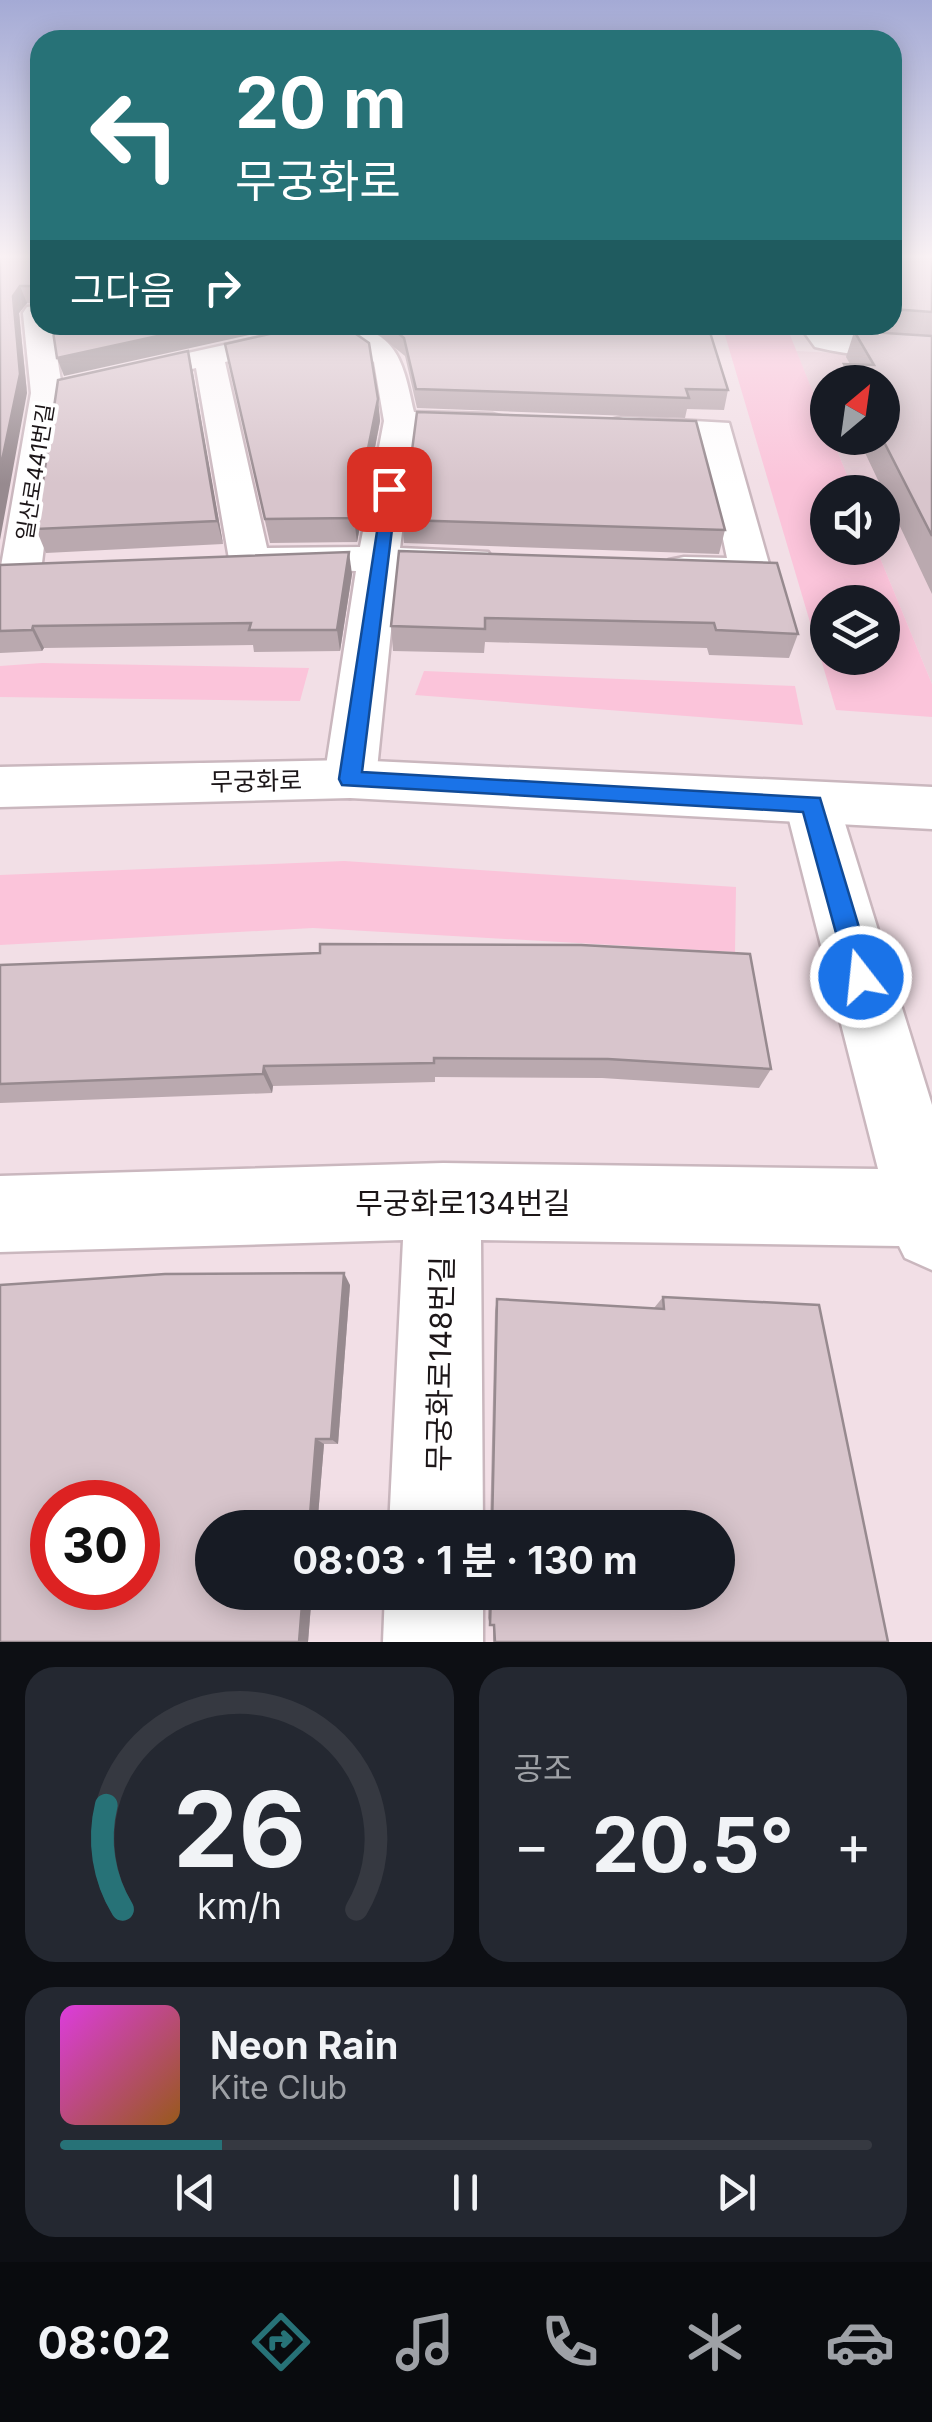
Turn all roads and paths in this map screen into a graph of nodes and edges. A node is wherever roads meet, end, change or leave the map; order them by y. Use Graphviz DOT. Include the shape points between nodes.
graph roads {
  1 [pos="36,335"];
  2 [pos="301,335"];
  3 [pos="357,335"];
  4 [pos="824,335"];
  5 [pos="932,349"];
  6 [pos="210,356"];
  7 [pos="48,393"];
  8 [pos="400,421"];
  9 [pos="519,424"];
  10 [pos="578,426"];
  11 [pos="378,558"];
  12 [pos="515,562"];
  13 [pos="652,567"];
  14 [pos="26,571"];
  15 [pos="350,779"];
  16 [pos="0,787"];
  17 [pos="812,804"];
  18 [pos="932,808"];
  19 [pos="444,1201"];
  20 [pos="0,1214"];
  21 [pos="929,1219"];
  22 [pos="436,1510"];
  23 [pos="434,1610"];
  24 [pos="433,1642"];
  1 -- 7 [label="street, 일산로441번길"];
  2 -- 6 [label="street"];
  3 -- 8 [label="street" via="388,359"];
  4 -- 5 [label="street" via="856,347"];
  6 -- 7 [label="street"];
  6 -- 11 [label="street" via="230,560"];
  7 -- 14 [label="street, 일산로441번길"];
  8 -- 9 [label="street"];
  8 -- 11 [label="street"];
  10 -- 13 [label="street" via="717,430 750,571"];
  11 -- 12 [label="street"];
  11 -- 15 [label="street"];
  15 -- 16 [label="street, 무궁화로"];
  15 -- 17 [label="street, 무궁화로"];
  17 -- 18 [label="street, 무궁화로"];
  17 -- 21 [label="street"];
  19 -- 20 [label="street, 무궁화로134번길"];
  19 -- 21 [label="street, 무궁화로134번길"];
  19 -- 22 [label="street, 무궁화로148번길"];
  23 -- 24 [label="street"];
}
